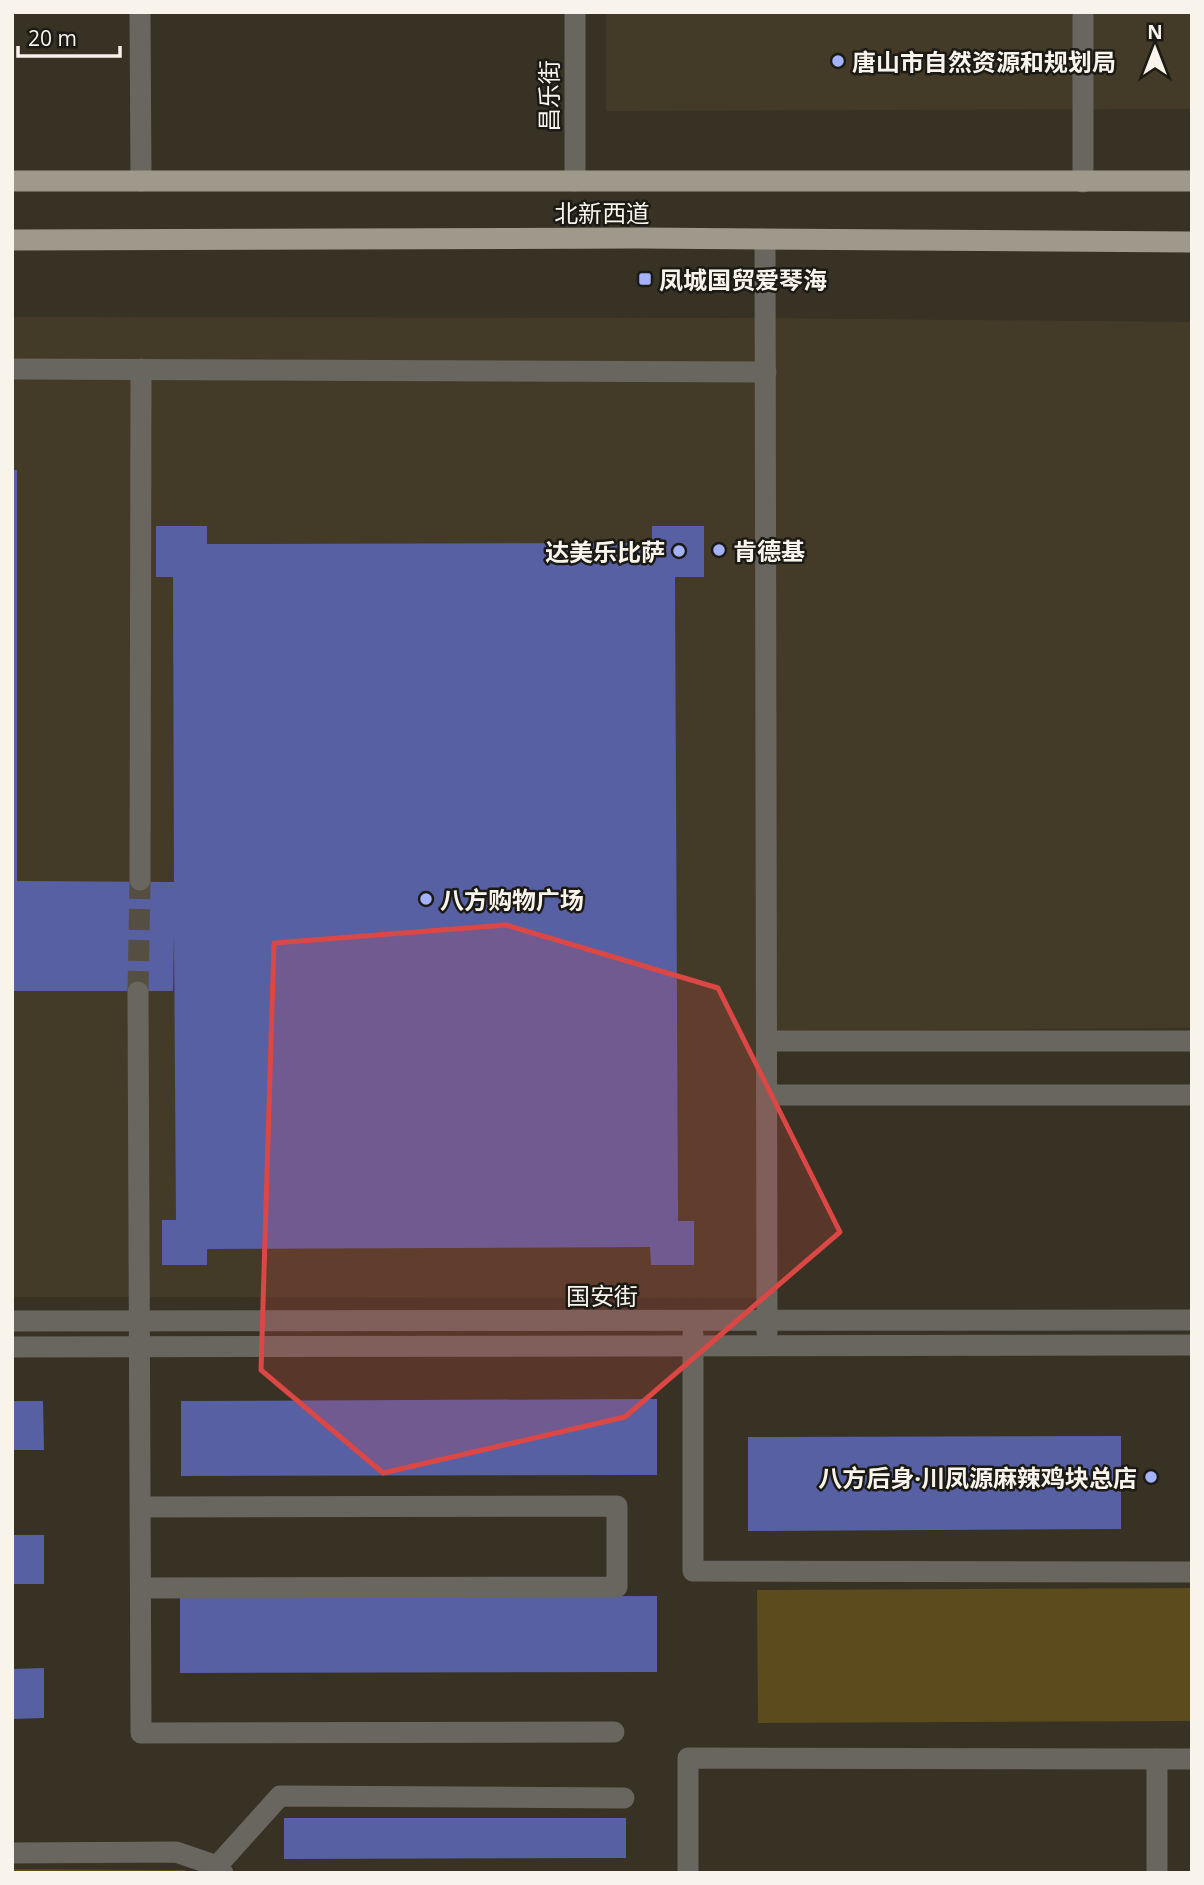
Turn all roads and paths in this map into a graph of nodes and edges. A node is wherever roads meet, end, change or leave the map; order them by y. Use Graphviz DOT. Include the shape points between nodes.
graph roads {
  1 [pos="140,12"];
  2 [pos="575,12"];
  3 [pos="1083,12"];
  4 [pos="12,181"];
  5 [pos="141,181"];
  6 [pos="575,181"];
  7 [pos="1192,181"];
  8 [pos="1083,182"];
  9 [pos="12,240"];
  10 [pos="765,240"];
  11 [pos="1192,242"];
  12 [pos="12,369"];
  13 [pos="141,369"];
  14 [pos="766,372"];
  15 [pos="140,880"];
  16 [pos="138,992"];
  17 [pos="767,1041"];
  18 [pos="1192,1041"];
  19 [pos="1192,1095"];
  20 [pos="767,1096"];
  21 [pos="1192,1320"];
  22 [pos="12,1321"];
  23 [pos="692,1321"];
  24 [pos="767,1321"];
  25 [pos="140,1322"];
  26 [pos="693,1345"];
  27 [pos="767,1345"];
  28 [pos="1192,1345"];
  29 [pos="12,1346"];
  30 [pos="140,1346"];
  31 [pos="141,1507"];
  32 [pos="1192,1572"];
  33 [pos="141,1588"];
  34 [pos="614,1732"];
  35 [pos="1157,1759"];
  36 [pos="1192,1759"];
  37 [pos="624,1798"];
  38 [pos="12,1853"];
  39 [pos="220,1869"];
  40 [pos="688,1873"];
  41 [pos="1157,1873"];
  1 -- 5 [label="street"];
  2 -- 6 [label="street, 昌乐街"];
  3 -- 8 [label="street"];
  4 -- 5 [label="main road, 北新西道"];
  5 -- 6 [label="main road, 北新西道"];
  6 -- 8 [label="main road, 北新西道"];
  7 -- 8 [label="main road, 北新西道"];
  9 -- 10 [label="main road, 北新西道"];
  10 -- 11 [label="main road, 北新西道"];
  10 -- 14 [label="street"];
  12 -- 13 [label="street"];
  13 -- 14 [label="street"];
  13 -- 15 [label="street"];
  14 -- 17 [label="street"];
  16 -- 25 [label="street"];
  17 -- 18 [label="street"];
  17 -- 20 [label="street"];
  19 -- 20 [label="street"];
  20 -- 24 [label="street"];
  21 -- 24 [label="street, 国安街"];
  22 -- 25 [label="street, 国安街"];
  23 -- 24 [label="street, 国安街"];
  23 -- 25 [label="street, 国安街"];
  23 -- 26 [label="street"];
  24 -- 27 [label="street"];
  25 -- 30 [label="street"];
  26 -- 27 [label="street, 国安街"];
  26 -- 30 [label="street, 国安街"];
  26 -- 32 [label="street" via="693,1571"];
  27 -- 28 [label="street, 国安街"];
  29 -- 30 [label="street, 国安街"];
  30 -- 31 [label="street"];
  31 -- 33 [label="street"];
  31 -- 33 [label="street" via="617,1506 617,1587"];
  33 -- 34 [label="street" via="141,1734"];
  35 -- 36 [label="street"];
  35 -- 40 [label="street" via="688,1758"];
  35 -- 41 [label="street"];
  37 -- 39 [label="street" via="279,1796"];
  38 -- 39 [label="street" via="176,1852"];
}
